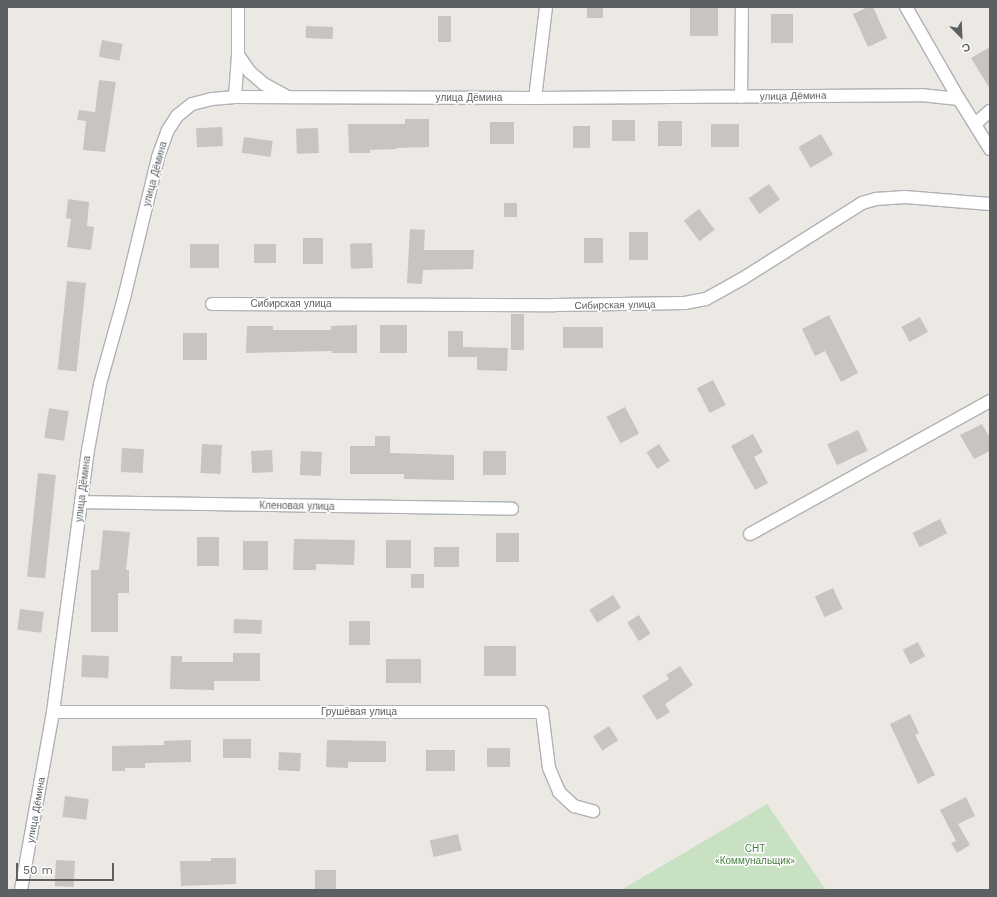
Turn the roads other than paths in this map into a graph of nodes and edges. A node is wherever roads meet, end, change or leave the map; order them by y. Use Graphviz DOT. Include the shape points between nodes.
graph roads {
  1 [pos="238,7"];
  2 [pos="546,7"];
  3 [pos="742,7"];
  4 [pos="906,7"];
  5 [pos="238,54"];
  6 [pos="235,97"];
  7 [pos="741,97"];
  8 [pos="288,98"];
  9 [pos="535,98"];
  10 [pos="959,99"];
  11 [pos="990,111"];
  12 [pos="975,124"];
  13 [pos="990,149"];
  14 [pos="990,204"];
  15 [pos="212,304"];
  16 [pos="990,401"];
  17 [pos="81,502"];
  18 [pos="512,509"];
  19 [pos="750,534"];
  20 [pos="53,712"];
  21 [pos="594,811"];
  22 [pos="21,890"];
  1 -- 5 [label="street"];
  2 -- 9 [label="street"];
  3 -- 7 [label="street"];
  4 -- 10 [label="street"];
  5 -- 6 [label="street"];
  5 -- 8 [label="street" via="250,72"];
  6 -- 8 [label="street, улица Дёмина"];
  6 -- 17 [label="street, улица Дёмина" via="192,104 177,116 168,130 158,157 100,384"];
  7 -- 9 [label="street, улица Дёмина"];
  7 -- 10 [label="street, улица Дёмина" via="921,95"];
  8 -- 9 [label="street, улица Дёмина"];
  10 -- 12 [label="street"];
  11 -- 12 [label="street"];
  12 -- 13 [label="street"];
  14 -- 15 [label="street, Сибирская улица" via="905,197 862,203 742,279 706,299 685,303"];
  16 -- 19 [label="street"];
  17 -- 18 [label="street, Кленовая улица"];
  17 -- 20 [label="street, улица Дёмина"];
  20 -- 21 [label="street, Грушёвая улица" via="542,712 549,768 559,792 574,806"];
  20 -- 22 [label="street, улица Дёмина"];
}
